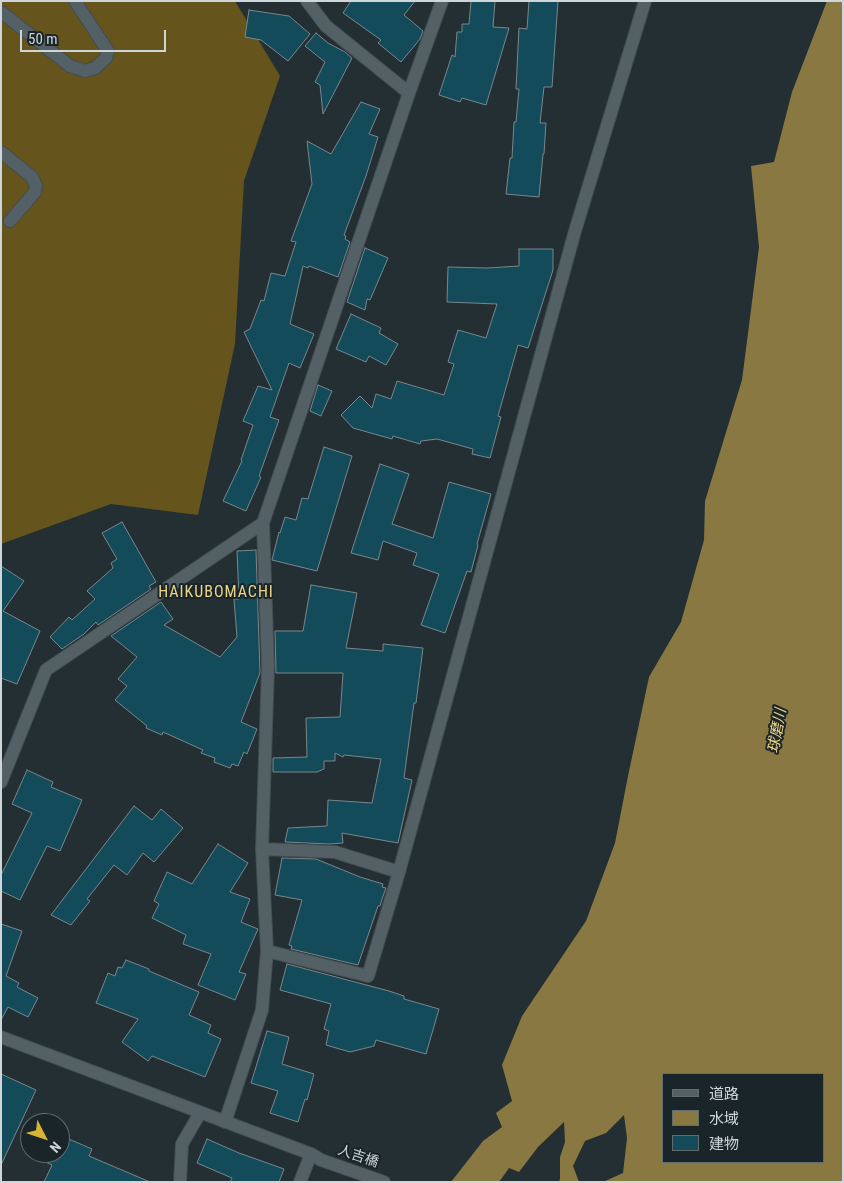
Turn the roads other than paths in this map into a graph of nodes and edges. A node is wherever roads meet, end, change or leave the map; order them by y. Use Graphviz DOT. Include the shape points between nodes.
graph roads {
  1 [pos="75,1"];
  2 [pos="307,1"];
  3 [pos="442,1"];
  4 [pos="645,1"];
  5 [pos="1,12"];
  6 [pos="409,93"];
  7 [pos="1,152"];
  8 [pos="10,221"];
  9 [pos="264,523"];
  10 [pos="1,782"];
  11 [pos="262,849"];
  12 [pos="399,872"];
  13 [pos="267,951"];
  14 [pos="1,1037"];
  15 [pos="200,1112"];
  16 [pos="225,1122"];
  17 [pos="316,1157"];
  18 [pos="180,1182"];
  19 [pos="300,1182"];
  20 [pos="384,1182"];
  1 -- 5 [label="street" via="108,51 106,58 95,68 85,71 70,66"];
  2 -- 6 [label="street" via="326,26"];
  3 -- 6 [label="street"];
  4 -- 12 [label="street" via="575,231"];
  6 -- 9 [label="street"];
  7 -- 8 [label="street" via="32,177 36,186 35,192"];
  9 -- 10 [label="street" via="46,670"];
  9 -- 11 [label="street" via="268,667"];
  11 -- 12 [label="street" via="335,852"];
  11 -- 13 [label="street"];
  12 -- 13 [label="street" via="368,976"];
  13 -- 16 [label="street" via="262,1010"];
  14 -- 15 [label="street, 人吉橋"];
  15 -- 16 [label="street, 人吉橋"];
  15 -- 18 [label="street" via="182,1144"];
  16 -- 17 [label="street, 人吉橋"];
  17 -- 19 [label="street"];
  17 -- 20 [label="street, 人吉橋"];
}
